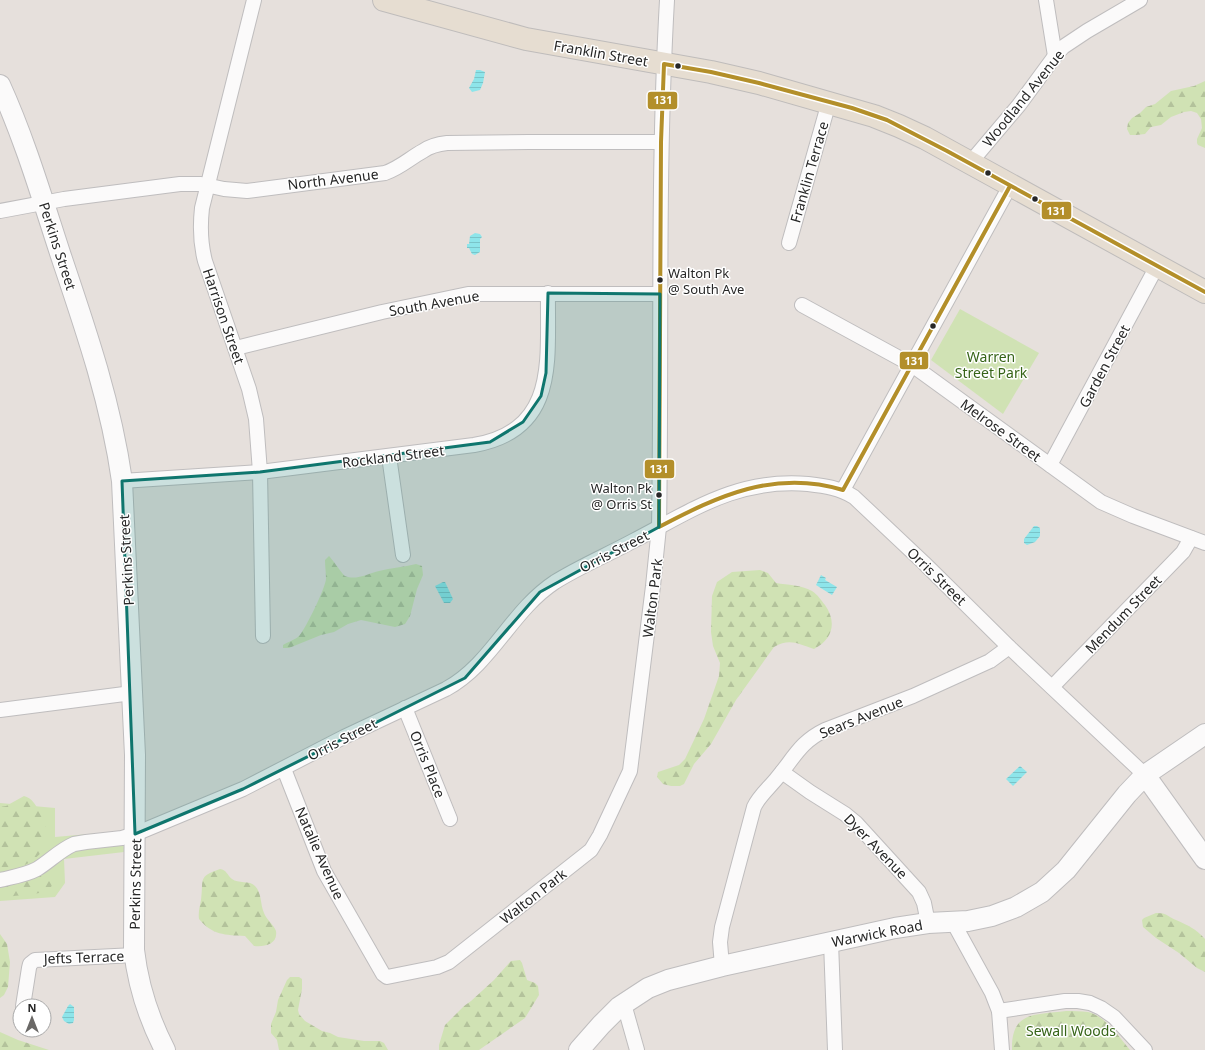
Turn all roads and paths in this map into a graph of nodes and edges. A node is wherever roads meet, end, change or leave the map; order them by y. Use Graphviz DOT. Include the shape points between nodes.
graph roads {
  1 [pos="254,0"];
  2 [pos="384,0"];
  3 [pos="667,0"];
  4 [pos="1046,0"];
  5 [pos="1140,0"];
  6 [pos="1055,56"];
  7 [pos="664,64"];
  8 [pos="0,85"];
  9 [pos="829,102"];
  10 [pos="661,142"];
  11 [pos="970,163"];
  12 [pos="208,185"];
  13 [pos="1010,186"];
  14 [pos="44,202"];
  15 [pos="0,211"];
  16 [pos="789,243"];
  17 [pos="1157,266"];
  18 [pos="1205,292"];
  19 [pos="548,294"];
  20 [pos="660,294"];
  21 [pos="802,305"];
  22 [pos="236,348"];
  23 [pos="912,365"];
  24 [pos="389,456"];
  25 [pos="1050,465"];
  26 [pos="260,472"];
  27 [pos="122,481"];
  28 [pos="843,490"];
  29 [pos="659,527"];
  30 [pos="1191,538"];
  31 [pos="1205,543"];
  32 [pos="403,555"];
  33 [pos="263,636"];
  34 [pos="1010,648"];
  35 [pos="1052,687"];
  36 [pos="132,694"];
  37 [pos="405,708"];
  38 [pos="0,710"];
  39 [pos="1205,734"];
  40 [pos="284,768"];
  41 [pos="782,772"];
  42 [pos="1145,775"];
  43 [pos="450,819"];
  44 [pos="135,834"];
  45 [pos="1205,859"];
  46 [pos="0,880"];
  47 [pos="953,922"];
  48 [pos="928,923"];
  49 [pos="831,942"];
  50 [pos="135,956"];
  51 [pos="722,966"];
  52 [pos="384,976"];
  53 [pos="24,998"];
  54 [pos="624,1004"];
  55 [pos="999,1011"];
  56 [pos="165,1050"];
  57 [pos="579,1050"];
  58 [pos="636,1050"];
  59 [pos="835,1050"];
  60 [pos="1002,1050"];
  61 [pos="1145,1050"];
  1 -- 12 [label="street, Harrison Street"];
  2 -- 7 [label="main road, Franklin Street" via="521,38"];
  3 -- 7 [label="street, Walton Park"];
  4 -- 6 [label="street"];
  5 -- 6 [label="street, Woodland Avenue" via="1072,40"];
  6 -- 11 [label="street, Woodland Avenue" via="1019,105"];
  7 -- 9 [label="main road, Franklin Street" via="736,77"];
  7 -- 10 [label="street, Walton Park"];
  8 -- 14 [label="street, Perkins Street" via="20,132"];
  9 -- 11 [label="main road, Franklin Street" via="899,126"];
  9 -- 16 [label="street, Franklin Terrace"];
  10 -- 12 [label="street, North Avenue" via="447,143 423,151 405,164 385,173 247,191"];
  10 -- 20 [label="street, Walton Park"];
  11 -- 13 [label="main road, Franklin Street"];
  12 -- 14 [label="street, North Avenue" via="169,185"];
  12 -- 22 [label="street, Harrison Street" via="201,219 201,245"];
  13 -- 17 [label="main road, Franklin Street"];
  13 -- 23 [label="street"];
  14 -- 15 [label="street, North Avenue"];
  14 -- 27 [label="street, Perkins Street" via="96,362"];
  17 -- 18 [label="main road, Franklin Street"];
  17 -- 25 [label="street, Garden Street"];
  19 -- 20 [label="street, South Avenue"];
  19 -- 22 [label="street, South Avenue" via="455,296"];
  19 -- 24 [label="street, Rockland Street" via="545,380 538,403 523,422 504,436 490,442"];
  20 -- 29 [label="street, Walton Park"];
  21 -- 23 [label="street, Melrose Street"];
  22 -- 26 [label="street, Harrison Street" via="255,411"];
  23 -- 25 [label="street, Melrose Street"];
  23 -- 28 [label="street"];
  24 -- 26 [label="street, Rockland Street"];
  24 -- 32 [label="street"];
  25 -- 30 [label="street, Melrose Street" via="1101,502"];
  26 -- 27 [label="street, Rockland Street"];
  26 -- 33 [label="street, Harrison Street"];
  27 -- 36 [label="street, Perkins Street"];
  28 -- 29 [label="street, Orris Street" via="793,483 755,486 726,494"];
  28 -- 34 [label="street, Orris Street" via="867,508"];
  29 -- 37 [label="street, Orris Street" via="560,578 540,592 523,608 465,678"];
  29 -- 52 [label="street, Walton Park" via="630,771 596,843 567,870 449,962 390,978"];
  30 -- 31 [label="street, Melrose Street"];
  30 -- 35 [label="street, Mendum Street" via="1182,552"];
  34 -- 35 [label="street, Orris Street"];
  34 -- 41 [label="street, Sears Avenue" via="983,664 913,696 814,735"];
  35 -- 42 [label="street, Orris Street"];
  36 -- 38 [label="street"];
  36 -- 44 [label="street, Perkins Street" via="136,782"];
  37 -- 40 [label="street, Orris Street"];
  37 -- 43 [label="street, Orris Place"];
  39 -- 42 [label="street, Warwick Road"];
  40 -- 44 [label="street, Orris Street" via="243,789"];
  40 -- 52 [label="street, Natalie Avenue" via="324,871"];
  41 -- 48 [label="street, Dyer Avenue" via="856,822 919,892"];
  41 -- 51 [label="street, Sears Avenue" via="759,798 752,812 722,927"];
  42 -- 45 [label="street"];
  42 -- 47 [label="street, Warwick Road" via="1066,870 1042,892 996,915"];
  44 -- 46 [label="street, Orris Street" via="74,844 36,869"];
  44 -- 50 [label="street, Perkins Street"];
  47 -- 48 [label="street, Warwick Road"];
  47 -- 55 [label="street" via="992,993"];
  48 -- 49 [label="street, Warwick Road"];
  49 -- 51 [label="street, Warwick Road"];
  49 -- 59 [label="street"];
  50 -- 53 [label="street, Jefts Terrace" via="35,960 30,964"];
  50 -- 56 [label="street, Perkins Street" via="146,1004"];
  51 -- 54 [label="street, Warwick Road" via="657,984"];
  54 -- 57 [label="street, Warwick Road"];
  54 -- 58 [label="street"];
  55 -- 60 [label="street"];
  55 -- 61 [label="street" via="1065,1001 1090,1003 1114,1017"];
}
